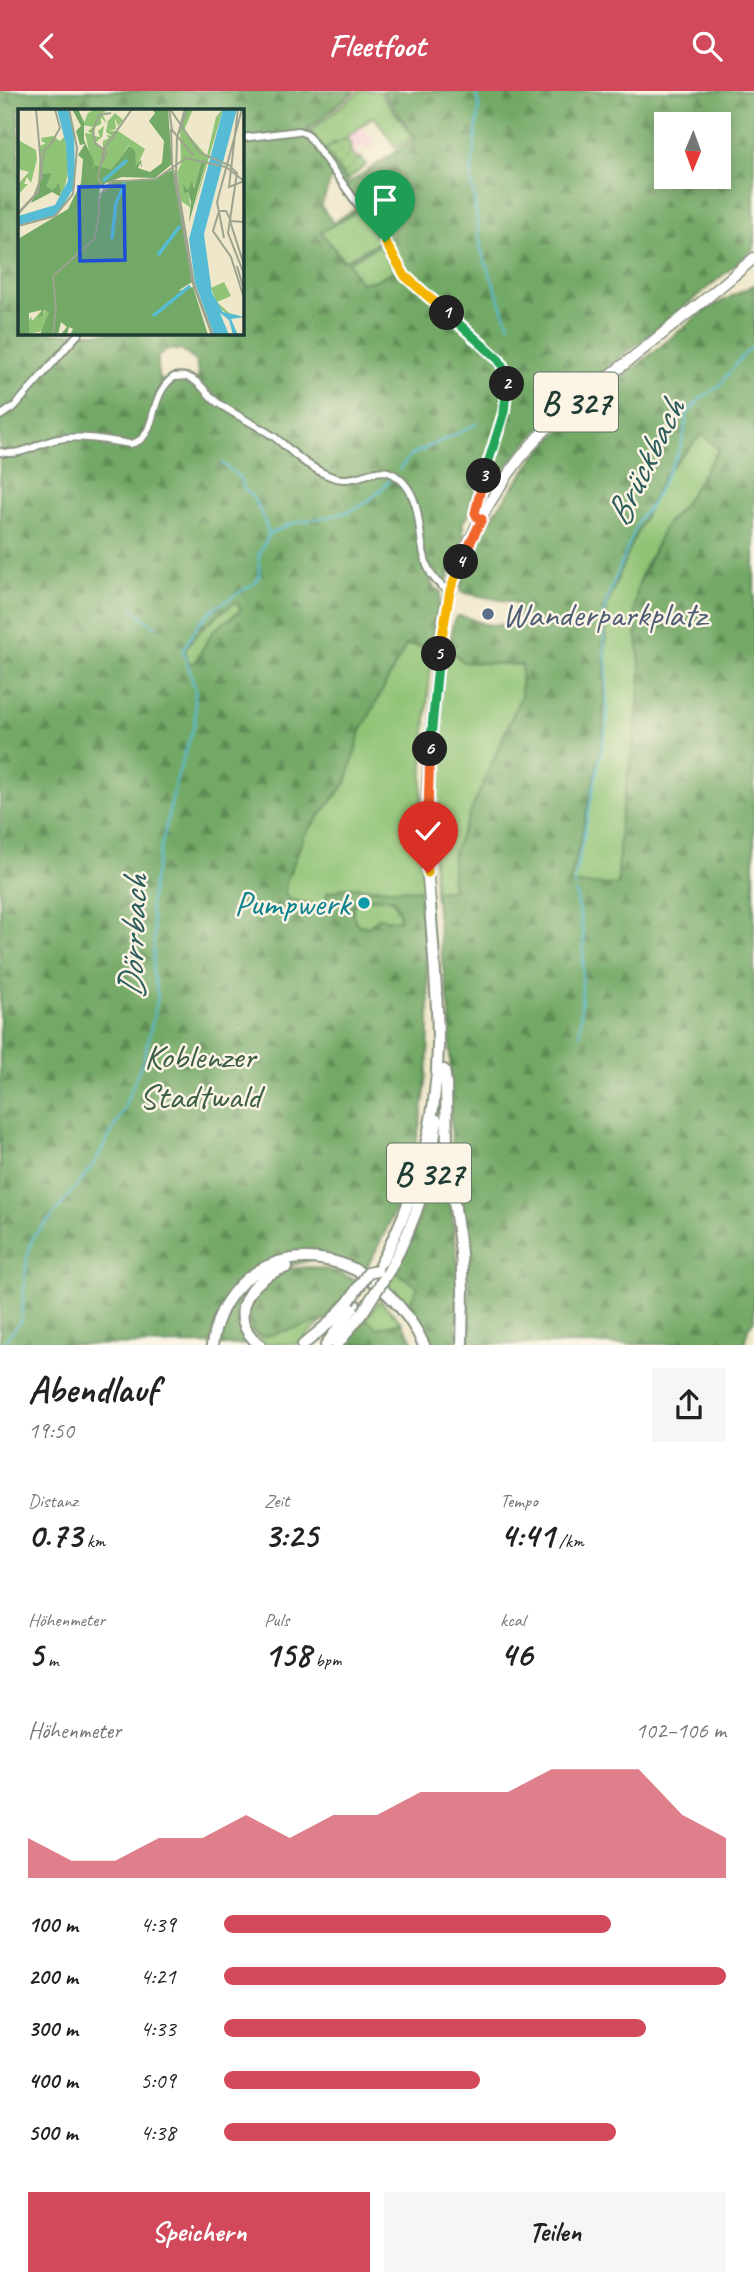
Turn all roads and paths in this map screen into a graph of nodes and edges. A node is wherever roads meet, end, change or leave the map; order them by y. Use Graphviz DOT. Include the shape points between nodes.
graph roads {
  1 [pos="243,138"];
  2 [pos="754,258"];
  3 [pos="78,334"];
  4 [pos="0,416"];
  5 [pos="0,452"];
  6 [pos="482,519"];
  7 [pos="450,591"];
  8 [pos="430,903"];
  9 [pos="444,1070"];
  10 [pos="383,1268"];
  11 [pos="356,1306"];
  12 [pos="212,1345"];
  13 [pos="260,1345"];
  14 [pos="303,1345"];
  15 [pos="326,1345"];
  16 [pos="337,1345"];
  17 [pos="417,1345"];
  18 [pos="424,1345"];
  19 [pos="462,1345"];
  1 -- 6 [label="street" via="303,131 405,276 503,367 507,386 504,412 475,508"];
  2 -- 6 [label="main road, B 327" via="561,415 528,450"];
  3 -- 4 [label="street" via="15,406"];
  5 -- 7 [label="street" via="21,453 73,437 139,442 148,433 157,398 167,382 189,377 217,403 329,475 349,479 383,471 397,476 413,498 432,576"];
  6 -- 7 [label="main road, B 327"];
  7 -- 8 [label="main road, B 327" via="429,759"];
  8 -- 9 [label="highway, B 327" via="442,991"];
  8 -- 10 [label="highway, B 327" via="438,1048 428,1137 414,1190"];
  9 -- 10 [label="highway, B 327" via="424,1194 408,1235"];
  9 -- 19 [label="highway" via="447,1147 461,1253"];
  10 -- 11 [label="highway, B 327"];
  11 -- 14 [label="highway"];
  11 -- 15 [label="highway, B 327"];
  11 -- 16 [label="highway, B 327"];
  12 -- 18 [label="highway" via="221,1310 238,1286 272,1263 304,1258 342,1264 373,1282 400,1308"];
  13 -- 17 [label="highway" via="244,1322 248,1294 275,1270 305,1264 341,1269 356,1277 394,1311"];
}
